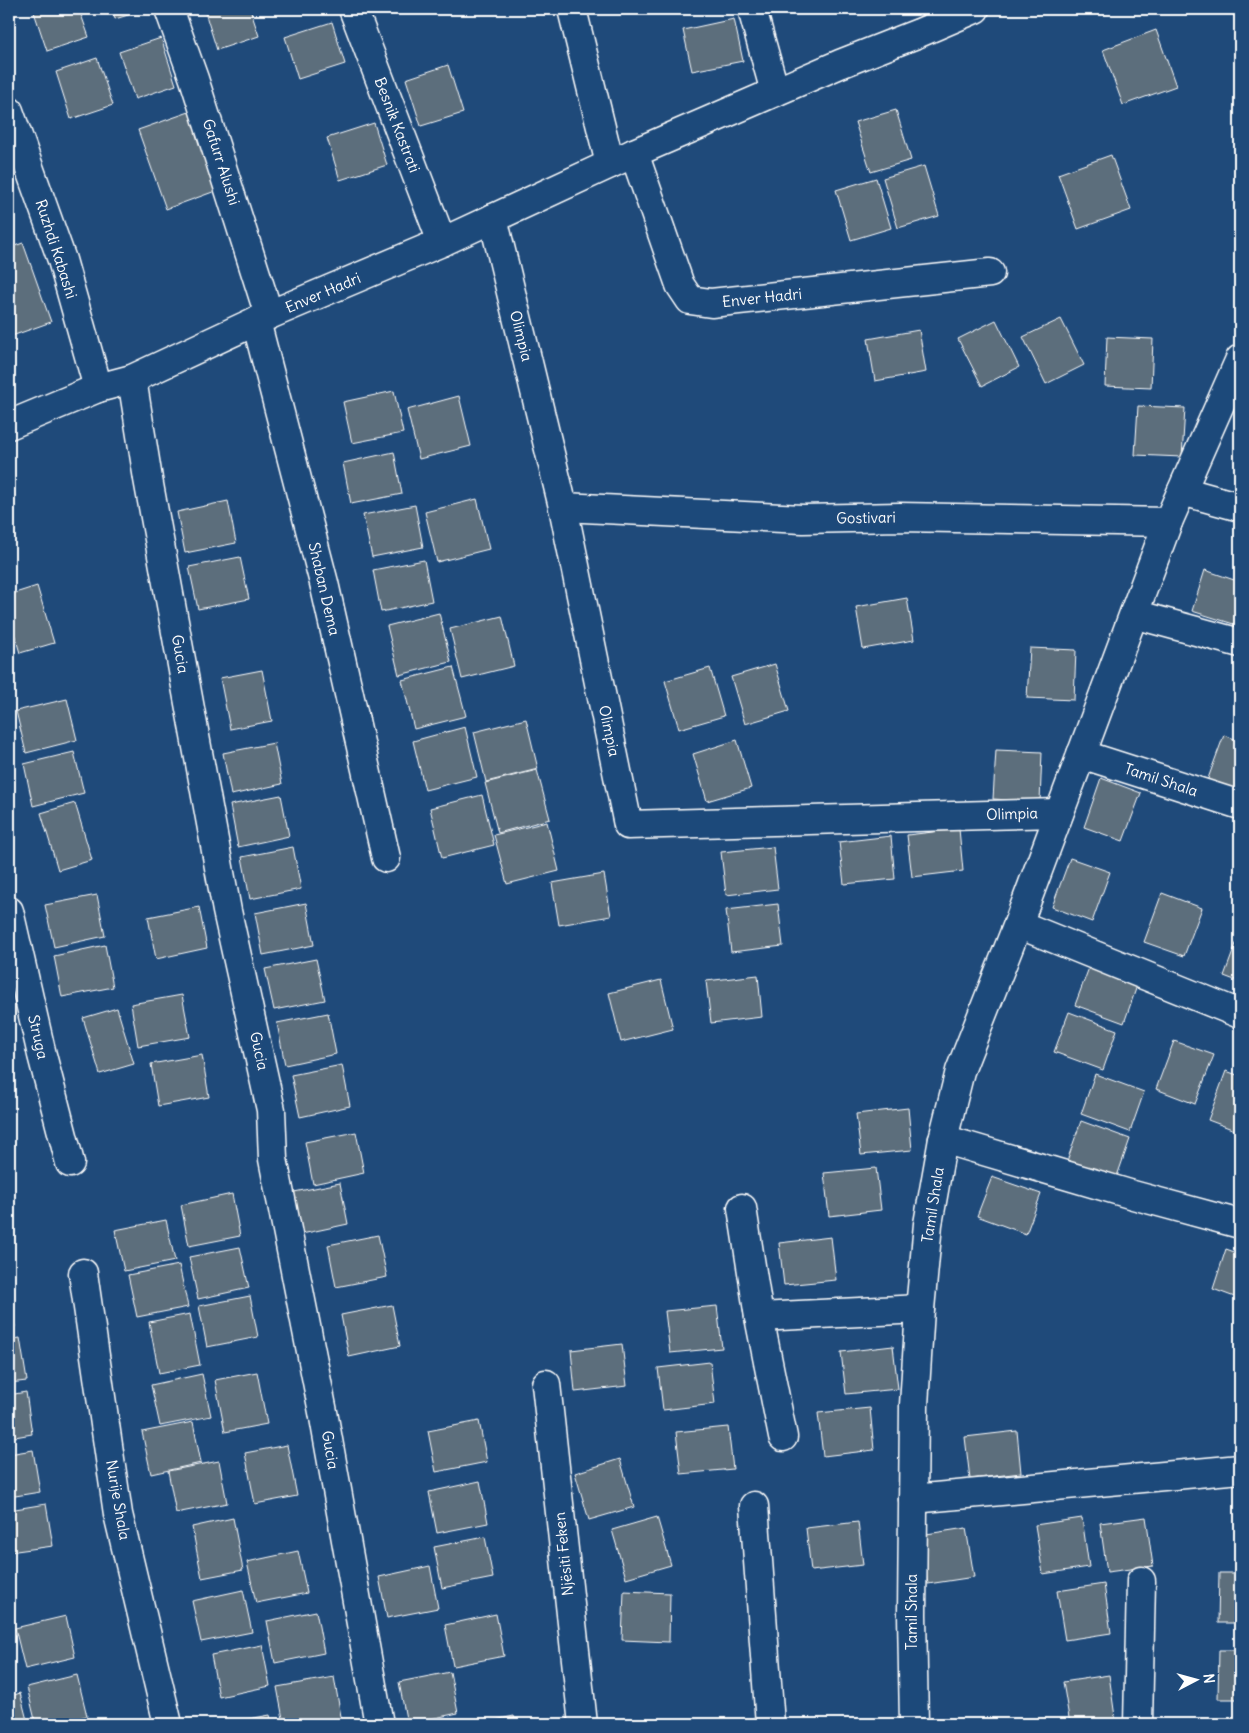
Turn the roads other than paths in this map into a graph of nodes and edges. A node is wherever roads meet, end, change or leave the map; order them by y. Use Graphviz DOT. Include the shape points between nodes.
graph roads {
  1 [pos="170,9"];
  2 [pos="353,9"];
  3 [pos="572,9"];
  4 [pos="752,9"];
  5 [pos="974,9"];
  6 [pos="775,92"];
  7 [pos="9,111"];
  8 [pos="634,153"];
  9 [pos="610,164"];
  10 [pos="493,218"];
  11 [pos="442,242"];
  12 [pos="990,273"];
  13 [pos="263,318"];
  14 [pos="1240,359"];
  15 [pos="132,379"];
  16 [pos="98,388"];
  17 [pos="9,425"];
  18 [pos="1182,491"];
  19 [pos="563,507"];
  20 [pos="1240,507"];
  21 [pos="1168,522"];
  22 [pos="1134,614"];
  23 [pos="1240,643"];
  24 [pos="1081,754"];
  25 [pos="1240,805"];
  26 [pos="1059,813"];
  27 [pos="386,858"];
  28 [pos="9,912"];
  29 [pos="1018,924"];
  30 [pos="1240,1014"];
  31 [pos="943,1139"];
  32 [pos="70,1163"];
  33 [pos="742,1208"];
  34 [pos="1240,1224"];
  35 [pos="82,1273"];
  36 [pos="920,1309"];
  37 [pos="759,1317"];
  38 [pos="546,1384"];
  39 [pos="783,1437"];
  40 [pos="1240,1469"];
  41 [pos="913,1499"];
  42 [pos="754,1506"];
  43 [pos="1141,1581"];
  44 [pos="168,1724"];
  45 [pos="379,1724"];
  46 [pos="583,1724"];
  47 [pos="770,1724"];
  48 [pos="914,1724"];
  49 [pos="1138,1724"];
  1 -- 13 [label="street, Gafurr Alushi" via="194,79"];
  2 -- 11 [label="street, Besnik Kastrati"];
  3 -- 9 [label="street"];
  4 -- 6 [label="street"];
  5 -- 6 [label="street, Enver Hadri"];
  6 -- 8 [label="street, Enver Hadri"];
  7 -- 16 [label="street, Ruzhdi Kabashi" via="62,260"];
  8 -- 9 [label="street, Enver Hadri"];
  8 -- 12 [label="street, Enver Hadri" via="680,285 690,300 710,303"];
  9 -- 10 [label="street, Enver Hadri"];
  10 -- 11 [label="street, Enver Hadri"];
  10 -- 19 [label="street, Olimpia"];
  11 -- 13 [label="street, Enver Hadri"];
  13 -- 15 [label="street, Enver Hadri"];
  13 -- 27 [label="street, Shaban Dema"];
  14 -- 18 [label="street, Tamil Shala"];
  15 -- 16 [label="street, Enver Hadri"];
  15 -- 45 [label="street, Gucia" via="227,911 271,1110 273,1159"];
  16 -- 17 [label="street, Enver Hadri"];
  18 -- 20 [label="street"];
  18 -- 21 [label="street, Tamil Shala"];
  19 -- 21 [label="street, Gostivari" via="803,519 899,517"];
  19 -- 26 [label="street, Olimpia" via="628,825"];
  21 -- 22 [label="street, Tamil Shala"];
  22 -- 23 [label="street"];
  22 -- 24 [label="street, Tamil Shala"];
  24 -- 25 [label="street, Tamil Shala"];
  24 -- 26 [label="street, Tamil Shala"];
  26 -- 29 [label="street, Tamil Shala"];
  28 -- 32 [label="street, Struga"];
  29 -- 30 [label="street"];
  29 -- 31 [label="street, Tamil Shala" via="960,1071"];
  31 -- 34 [label="street"];
  31 -- 36 [label="street, Tamil Shala" via="928,1224"];
  33 -- 37 [label="street"];
  35 -- 44 [label="street, Nurije Shala" via="118,1514"];
  36 -- 37 [label="street"];
  36 -- 41 [label="street, Tamil Shala"];
  37 -- 39 [label="street"];
  38 -- 46 [label="street, Njësiti Feken"];
  40 -- 41 [label="street"];
  41 -- 48 [label="street, Tamil Shala"];
  42 -- 47 [label="street"];
  43 -- 49 [label="street"];
}
